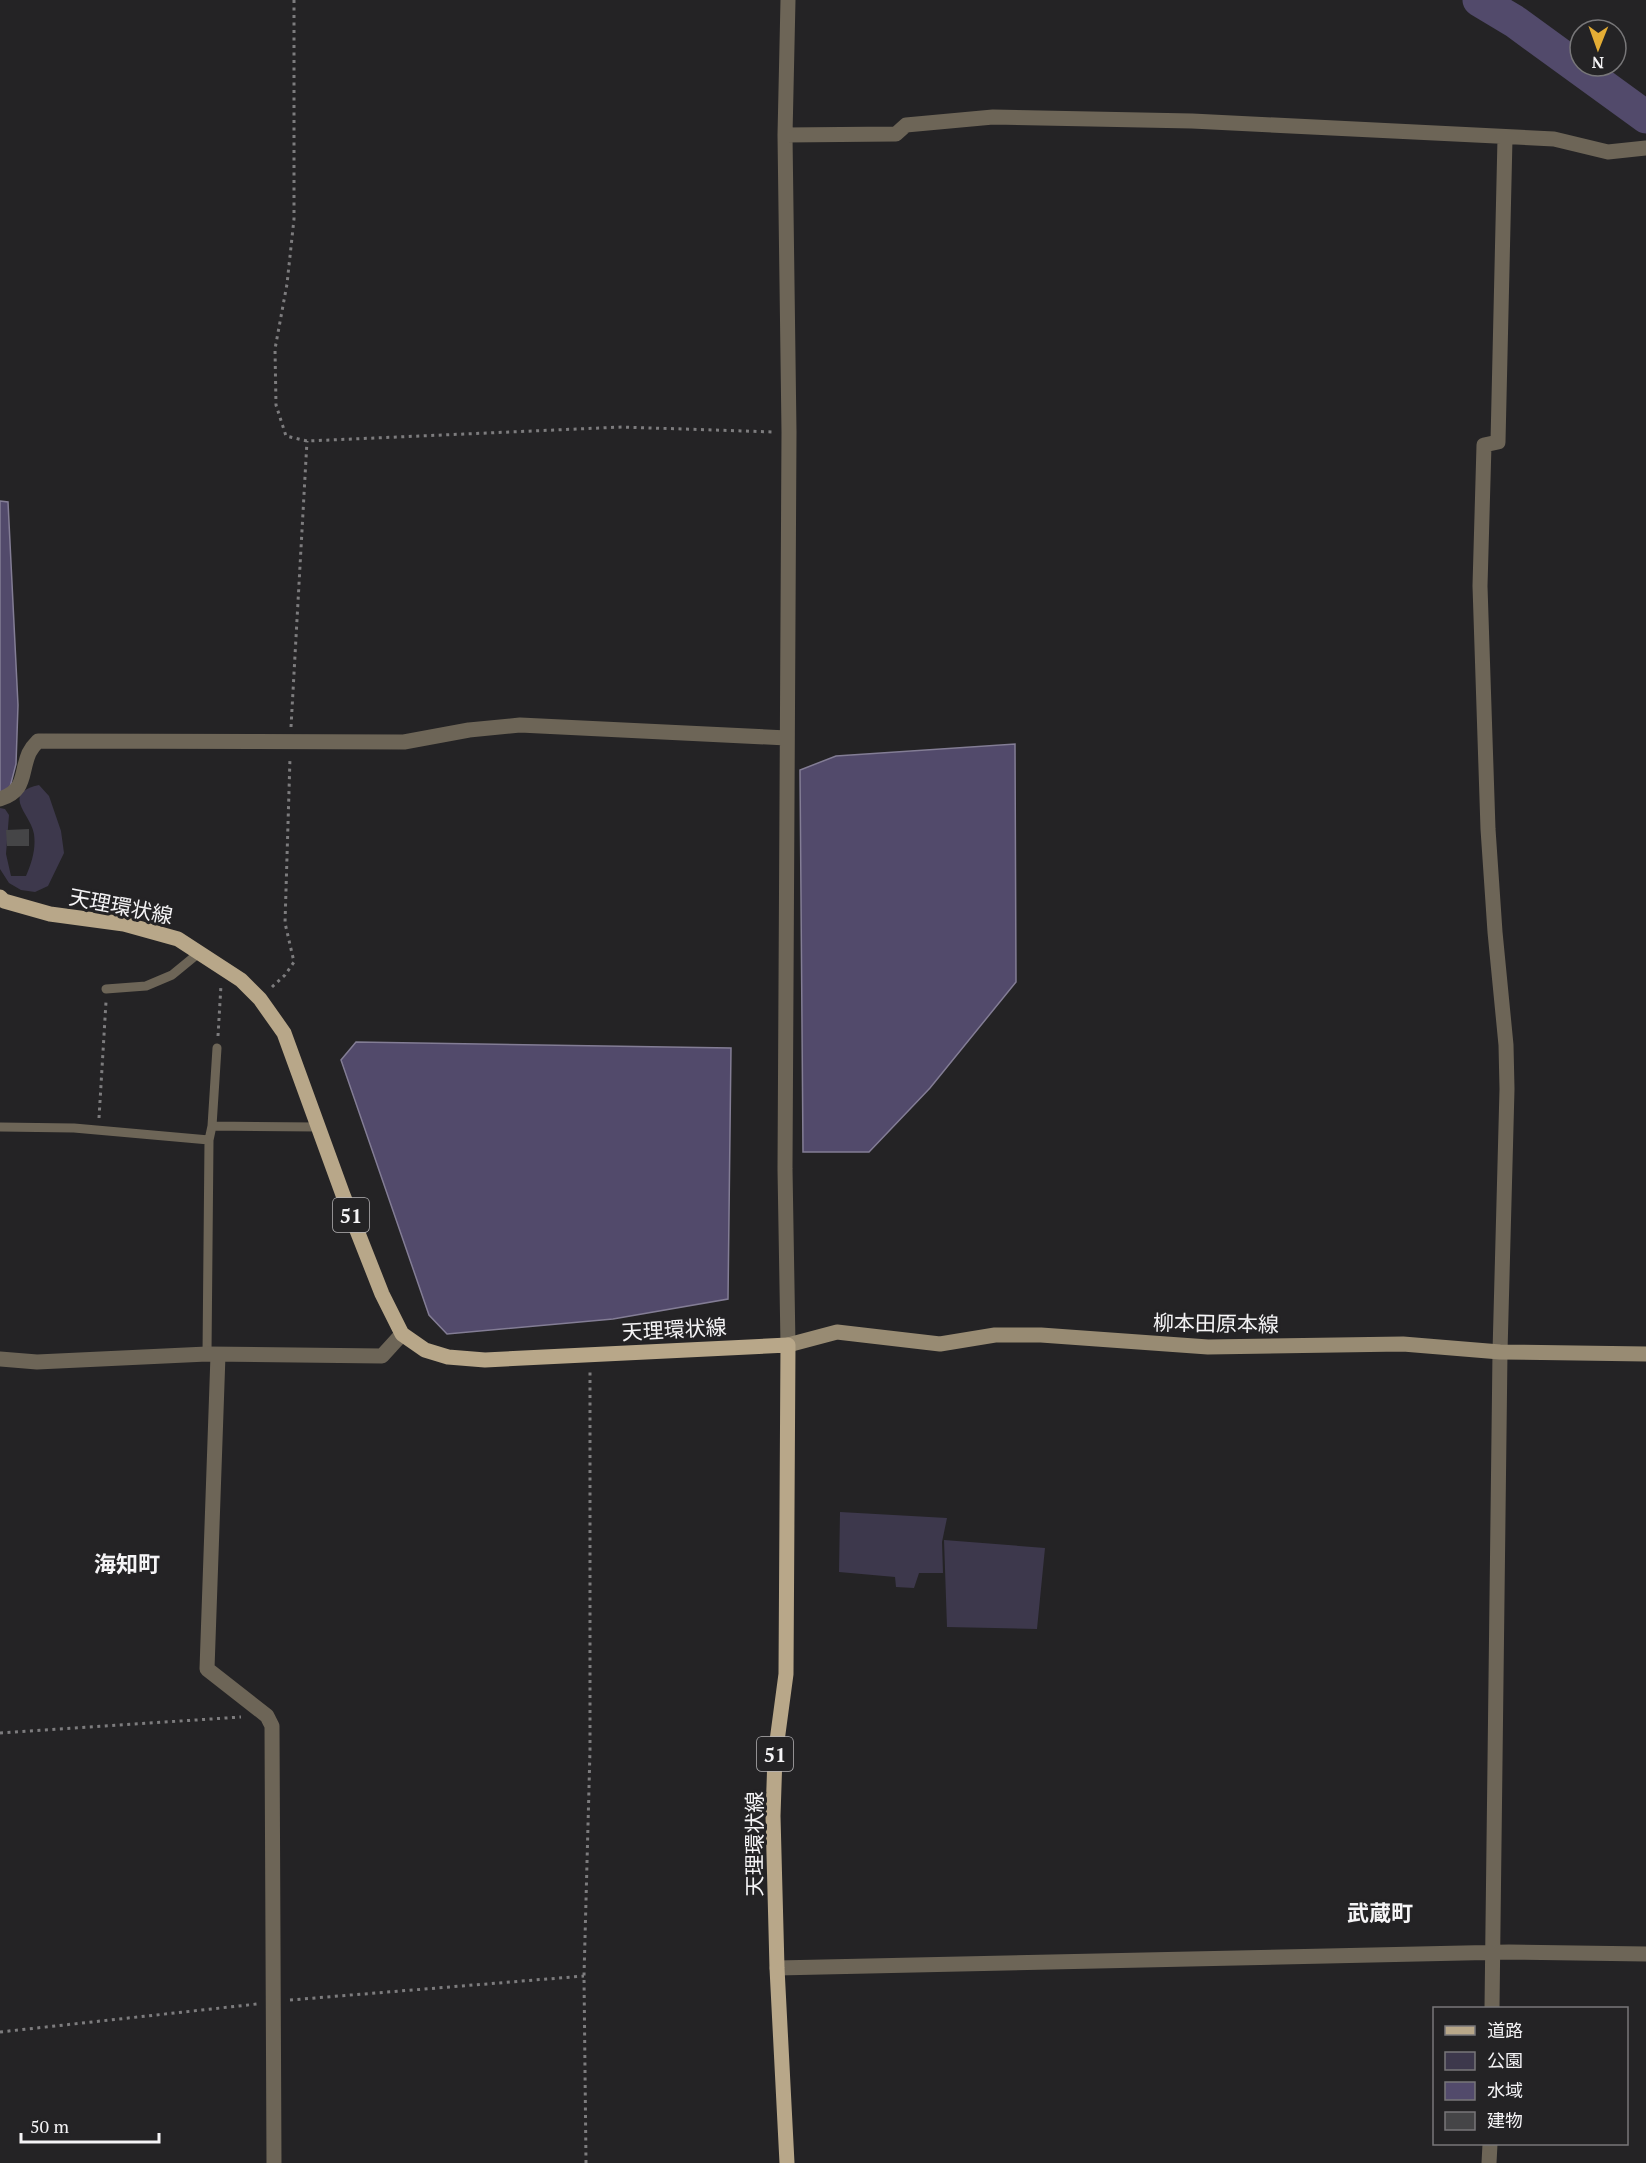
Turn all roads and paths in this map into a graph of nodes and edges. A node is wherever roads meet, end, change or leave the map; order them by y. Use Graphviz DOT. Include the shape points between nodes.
graph roads {
  1 [pos="294,0"];
  2 [pos="788,0"];
  3 [pos="785,135"];
  4 [pos="1506,138"];
  5 [pos="1646,148"];
  6 [pos="789,432"];
  7 [pos="787,738"];
  8 [pos="0,799"];
  9 [pos="0,897"];
  10 [pos="200,952"];
  11 [pos="222,966"];
  12 [pos="106,989"];
  13 [pos="217,1048"];
  14 [pos="212,1126"];
  15 [pos="0,1127"];
  16 [pos="318,1127"];
  17 [pos="98,1131"];
  18 [pos="209,1140"];
  19 [pos="402,1334"];
  20 [pos="788,1345"];
  21 [pos="1500,1352"];
  22 [pos="212,1354"];
  23 [pos="590,1354"];
  24 [pos="1646,1354"];
  25 [pos="0,1359"];
  26 [pos="267,1716"];
  27 [pos="0,1733"];
  28 [pos="1491,1953"];
  29 [pos="1646,1954"];
  30 [pos="777,1968"];
  31 [pos="584,1976"];
  32 [pos="274,2002"];
  33 [pos="1492,2007"];
  34 [pos="0,2032"];
  35 [pos="1490,2145"];
  36 [pos="274,2163"];
  37 [pos="586,2163"];
  38 [pos="787,2163"];
  39 [pos="1489,2163"];
  1 -- 6 [label="path" via="294,219 275,349 276,405 286,436 307,441 622,427"];
  2 -- 3 [label="street"];
  3 -- 4 [label="street" via="896,134 906,124 993,117 1192,121"];
  3 -- 6 [label="street"];
  4 -- 5 [label="street" via="1554,139 1608,152"];
  4 -- 21 [label="street" via="1498,442 1484,446 1480,586 1488,829 1506,1045"];
  6 -- 7 [label="street"];
  7 -- 8 [label="street" via="520,725 404,742 38,741 29,752 21,784 12,795"];
  7 -- 20 [label="street"];
  9 -- 10 [label="main road, 天理環状線 / 51" via="50,914 124,924 178,939"];
  10 -- 11 [label="main road, 天理環状線 / 51"];
  10 -- 12 [label="lane" via="172,975 146,986"];
  11 -- 13 [label="path"];
  11 -- 16 [label="main road, 天理環状線 / 51" via="260,999 284,1033"];
  12 -- 17 [label="path"];
  13 -- 14 [label="lane"];
  14 -- 16 [label="lane"];
  14 -- 18 [label="lane"];
  15 -- 17 [label="lane"];
  16 -- 19 [label="main road, 天理環状線 / 51" via="382,1294"];
  17 -- 18 [label="lane"];
  18 -- 22 [label="lane"];
  19 -- 22 [label="street" via="382,1356"];
  19 -- 23 [label="main road, 天理環状線 / 51" via="425,1350 448,1357 485,1360"];
  20 -- 21 [label="main road, 柳本田原本線" via="837,1332 940,1344 995,1335 1041,1335 1208,1347 1403,1344"];
  20 -- 23 [label="main road, 天理環状線 / 51"];
  20 -- 30 [label="main road, 天理環状線 / 51" via="786,1674 775,1756 773,1816"];
  21 -- 24 [label="main road, 柳本田原本線"];
  21 -- 28 [label="street"];
  22 -- 25 [label="street" via="37,1362"];
  22 -- 26 [label="street" via="207,1670"];
  23 -- 31 [label="path" via="590,1750"];
  26 -- 27 [label="path"];
  26 -- 32 [label="street" via="272,1726"];
  28 -- 29 [label="street"];
  28 -- 30 [label="street"];
  28 -- 33 [label="street"];
  30 -- 38 [label="main road, 天理環状線 / 51"];
  31 -- 32 [label="path"];
  31 -- 37 [label="path"];
  32 -- 34 [label="path"];
  32 -- 36 [label="street"];
  35 -- 39 [label="street"];
}
